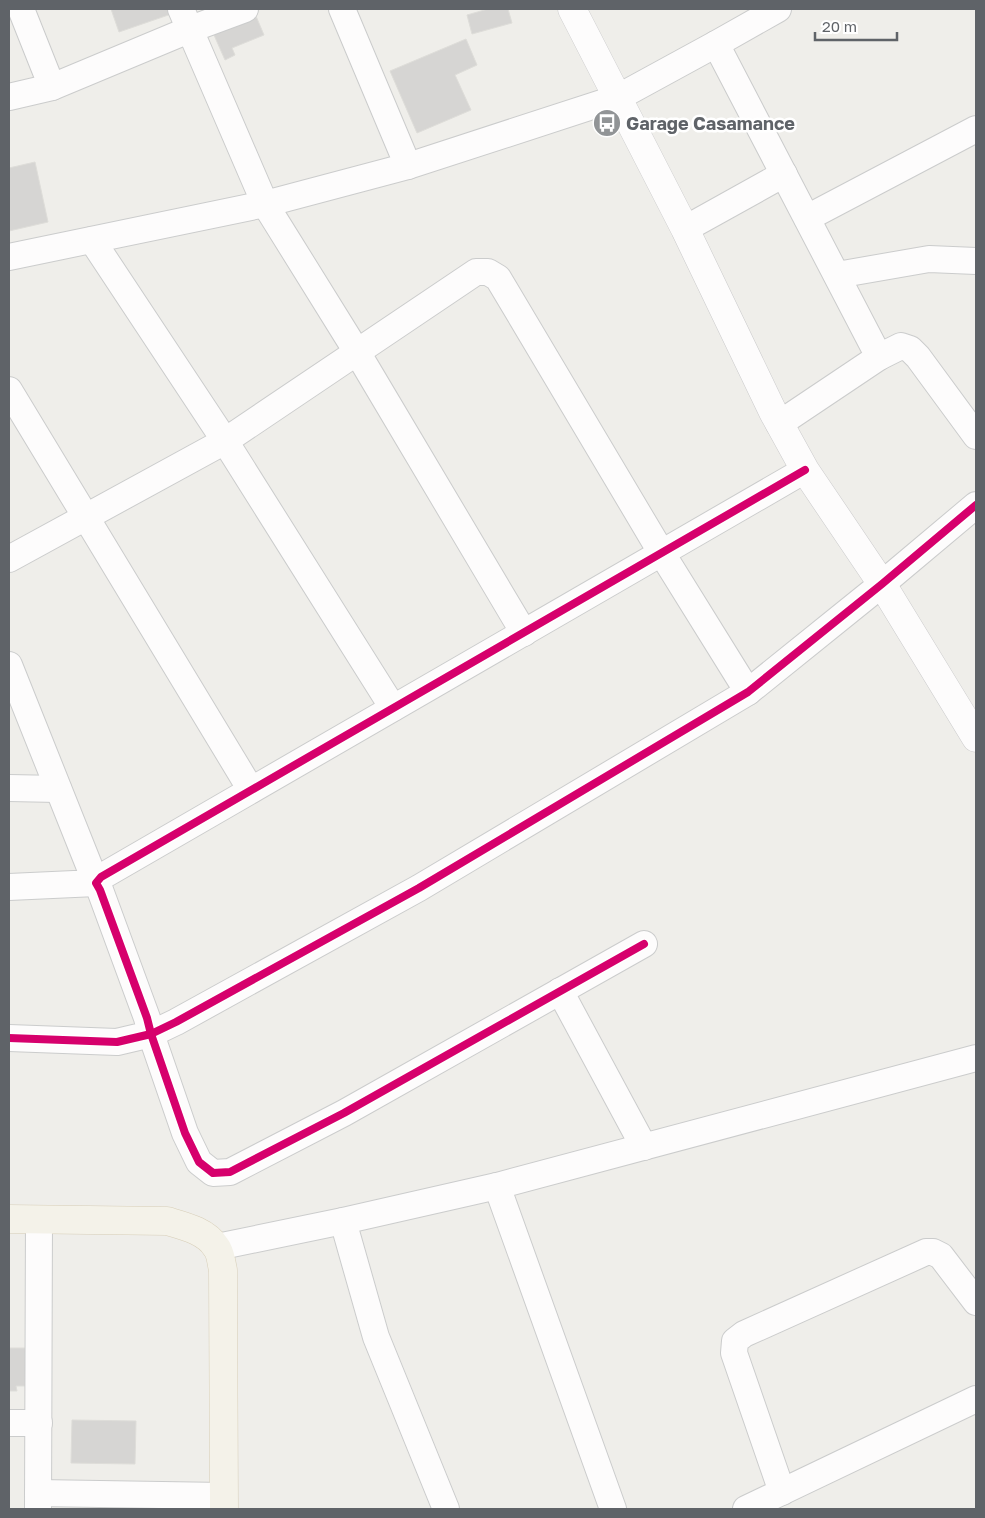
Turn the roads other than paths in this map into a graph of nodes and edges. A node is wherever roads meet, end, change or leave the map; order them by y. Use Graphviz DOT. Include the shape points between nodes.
graph roads {
  1 [pos="21,9"];
  2 [pos="245,9"];
  3 [pos="342,9"];
  4 [pos="572,9"];
  5 [pos="778,9"];
  6 [pos="186,19"];
  7 [pos="716,44"];
  8 [pos="52,87"];
  9 [pos="9,97"];
  10 [pos="617,98"];
  11 [pos="976,129"];
  12 [pos="408,166"];
  13 [pos="784,174"];
  14 [pos="265,204"];
  15 [pos="807,218"];
  16 [pos="685,229"];
  17 [pos="92,240"];
  18 [pos="9,257"];
  19 [pos="976,261"];
  20 [pos="836,275"];
  21 [pos="357,352"];
  22 [pos="879,356"];
  23 [pos="9,390"];
  24 [pos="779,424"];
  25 [pos="976,436"];
  26 [pos="225,441"];
  27 [pos="805,470"];
  28 [pos="976,505"];
  29 [pos="86,518"];
  30 [pos="661,552"];
  31 [pos="9,559"];
  32 [pos="882,584"];
  33 [pos="524,633"];
  34 [pos="9,665"];
  35 [pos="748,692"];
  36 [pos="393,708"];
  37 [pos="976,738"];
  38 [pos="9,788"];
  39 [pos="58,789"];
  40 [pos="250,790"];
  41 [pos="96,883"];
  42 [pos="9,887"];
  43 [pos="644,944"];
  44 [pos="560,991"];
  45 [pos="151,1034"];
  46 [pos="9,1038"];
  47 [pos="975,1060"];
  48 [pos="644,1147"];
  49 [pos="496,1186"];
  50 [pos="9,1219"];
  51 [pos="39,1219"];
  52 [pos="343,1221"];
  53 [pos="216,1247"];
  54 [pos="976,1302"];
  55 [pos="976,1399"];
  56 [pos="9,1422"];
  57 [pos="39,1423"];
  58 [pos="782,1492"];
  59 [pos="38,1501"];
  60 [pos="224,1502"];
  61 [pos="753,1508"];
  62 [pos="446,1509"];
  63 [pos="613,1509"];
  1 -- 8 [label="street"];
  2 -- 6 [label="street"];
  3 -- 12 [label="street"];
  4 -- 10 [label="street"];
  5 -- 7 [label="street"];
  6 -- 8 [label="street"];
  6 -- 14 [label="street"];
  7 -- 10 [label="street"];
  7 -- 13 [label="street"];
  8 -- 9 [label="street"];
  10 -- 12 [label="street"];
  10 -- 16 [label="street"];
  11 -- 15 [label="street"];
  12 -- 14 [label="street"];
  13 -- 15 [label="street"];
  13 -- 16 [label="street"];
  14 -- 17 [label="street"];
  14 -- 21 [label="street"];
  15 -- 20 [label="street"];
  16 -- 24 [label="street"];
  17 -- 18 [label="street"];
  17 -- 26 [label="street"];
  19 -- 20 [label="street" via="929,259"];
  20 -- 22 [label="street"];
  21 -- 26 [label="street"];
  21 -- 30 [label="street" via="476,272 488,272 498,278"];
  21 -- 33 [label="street"];
  22 -- 24 [label="street"];
  22 -- 25 [label="street" via="901,346 910,349"];
  23 -- 29 [label="street"];
  24 -- 27 [label="street"];
  26 -- 29 [label="street"];
  26 -- 36 [label="street"];
  27 -- 30 [label="street"];
  27 -- 32 [label="street"];
  28 -- 32 [label="street"];
  29 -- 31 [label="street"];
  29 -- 40 [label="street"];
  30 -- 33 [label="street"];
  30 -- 35 [label="street"];
  32 -- 35 [label="street"];
  32 -- 37 [label="street"];
  33 -- 36 [label="street"];
  34 -- 39 [label="street"];
  35 -- 45 [label="street" via="419,888"];
  36 -- 40 [label="street"];
  38 -- 39 [label="street"];
  39 -- 41 [label="street"];
  40 -- 41 [label="street" via="101,877"];
  41 -- 42 [label="street"];
  41 -- 45 [label="street" via="148,1018"];
  43 -- 44 [label="street"];
  44 -- 45 [label="street" via="344,1113 230,1172 214,1173 199,1162 185,1133"];
  44 -- 48 [label="street"];
  45 -- 46 [label="street" via="117,1042"];
  47 -- 48 [label="street"];
  48 -- 49 [label="street"];
  49 -- 52 [label="street"];
  49 -- 63 [label="street"];
  50 -- 51 [label="main road"];
  51 -- 53 [label="main road" via="167,1222 200,1232"];
  51 -- 57 [label="street"];
  52 -- 53 [label="street"];
  52 -- 62 [label="street" via="376,1337"];
  53 -- 60 [label="main road" via="223,1270"];
  54 -- 58 [label="street" via="941,1256 926,1252 744,1334 735,1341 734,1353"];
  55 -- 58 [label="street"];
  56 -- 57 [label="street"];
  57 -- 59 [label="street"];
  58 -- 61 [label="street"];
  59 -- 60 [label="street"];
}
